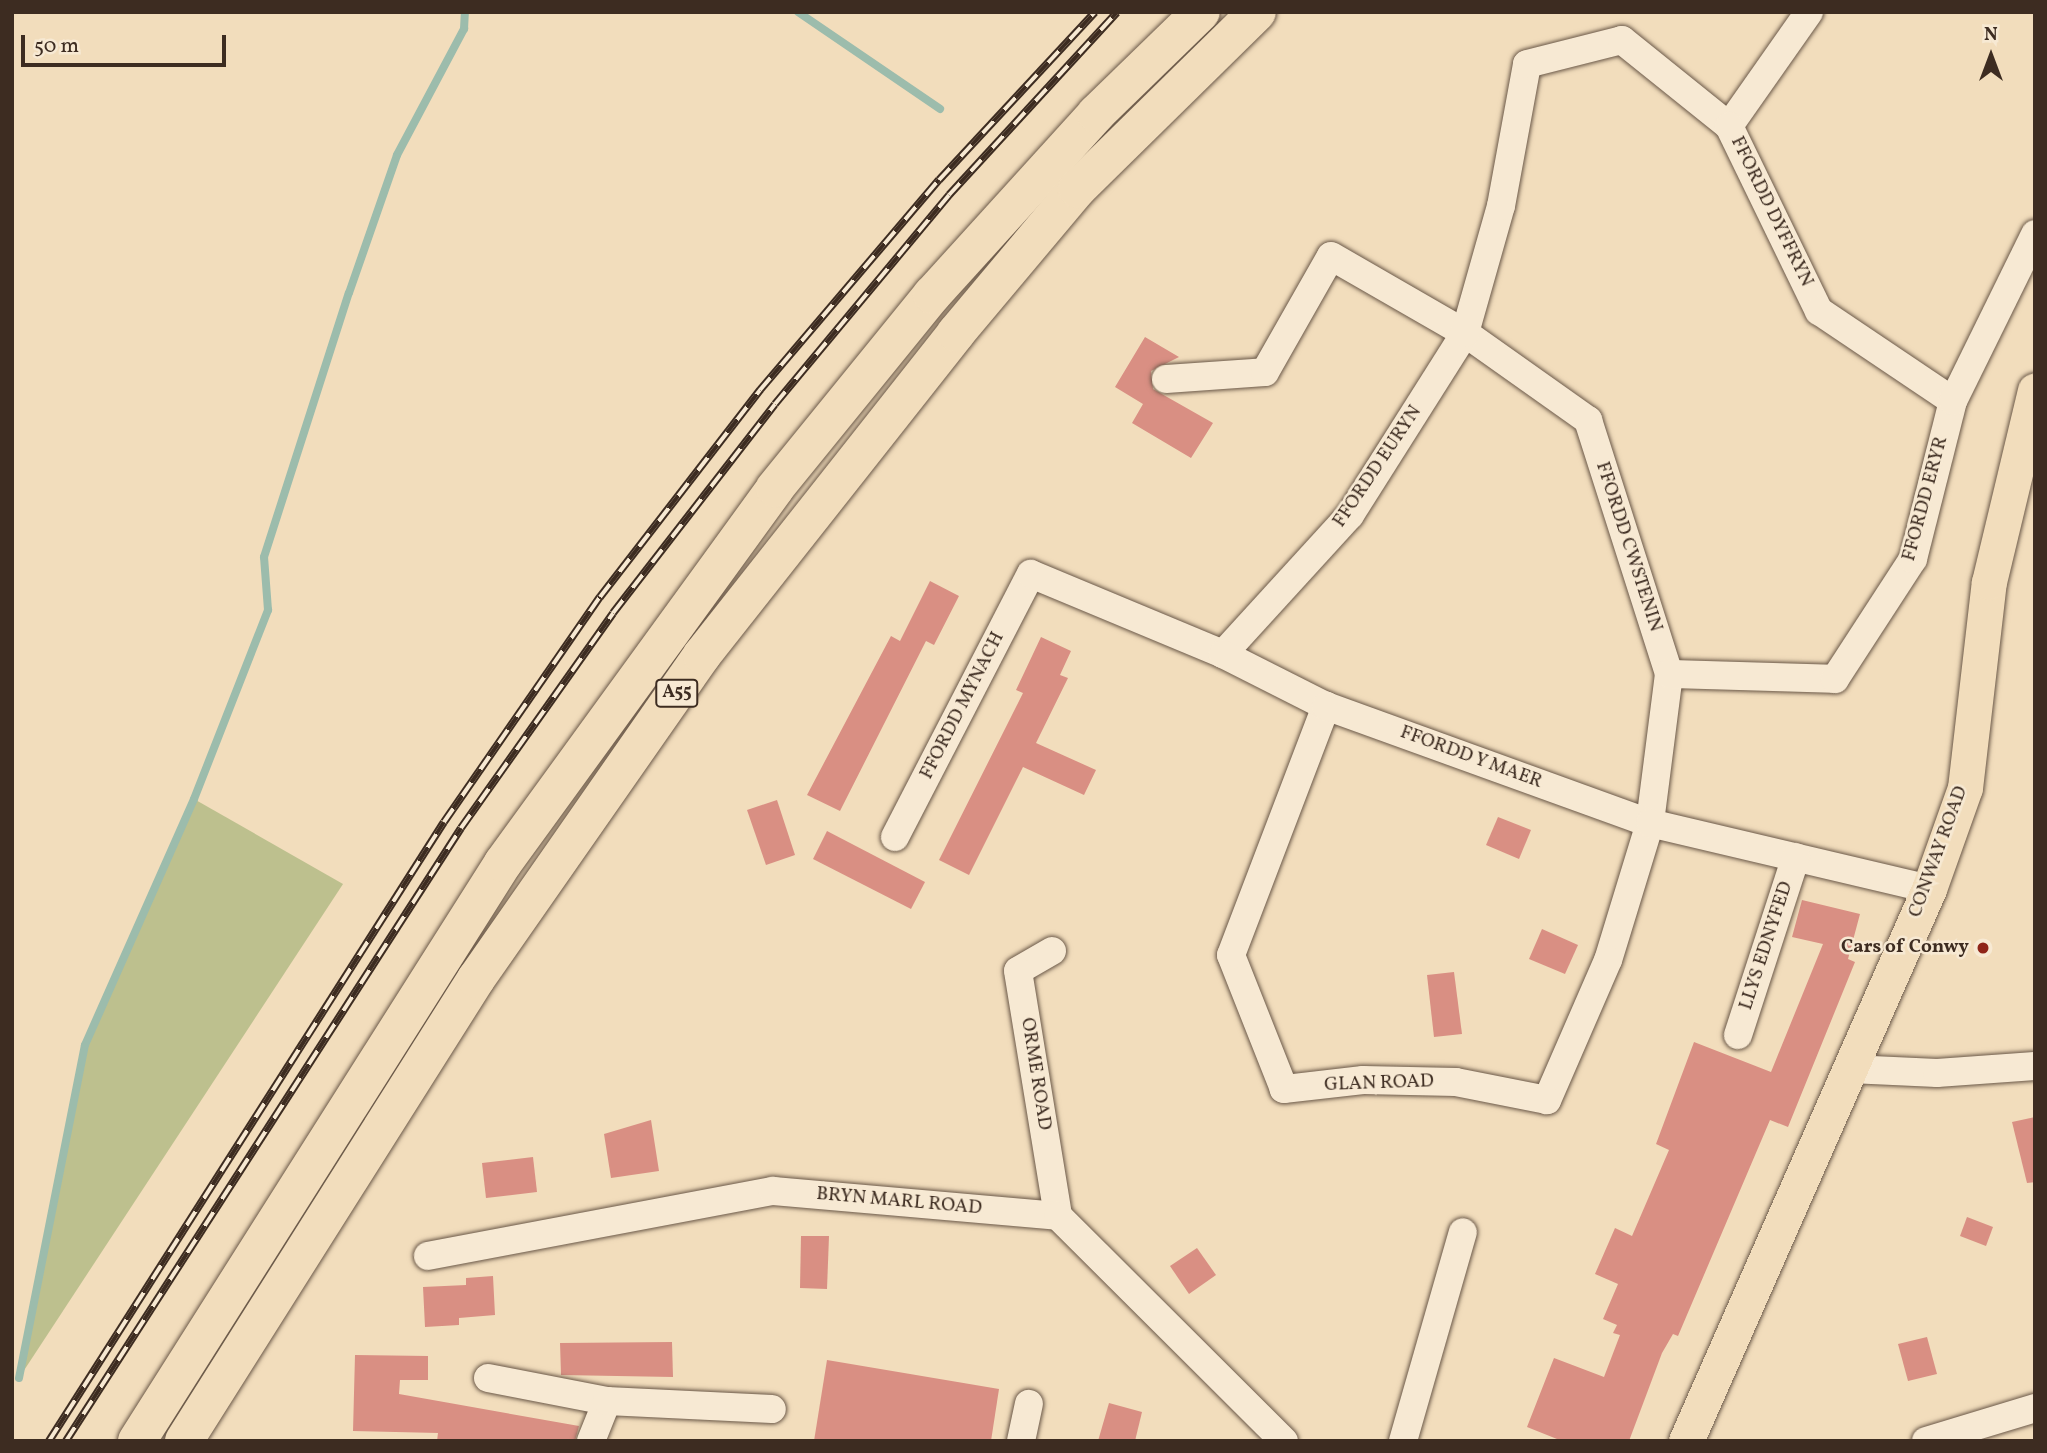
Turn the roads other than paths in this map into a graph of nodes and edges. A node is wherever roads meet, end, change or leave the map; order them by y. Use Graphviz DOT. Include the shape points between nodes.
graph roads {
  1 [pos="1201,12"];
  2 [pos="1257,12"];
  3 [pos="1809,12"];
  4 [pos="1728,126"];
  5 [pos="2035,234"];
  6 [pos="1465,333"];
  7 [pos="1166,379"];
  8 [pos="2035,390"];
  9 [pos="1953,401"];
  10 [pos="1031,574"];
  11 [pos="1223,654"];
  12 [pos="1669,674"];
  13 [pos="1326,706"];
  14 [pos="1650,823"];
  15 [pos="895,838"];
  16 [pos="1796,857"];
  17 [pos="1929,889"];
  18 [pos="1052,951"];
  19 [pos="1738,1035"];
  20 [pos="2035,1066"];
  21 [pos="1850,1069"];
  22 [pos="1058,1216"];
  23 [pos="1463,1231"];
  24 [pos="428,1256"];
  25 [pos="488,1378"];
  26 [pos="607,1401"];
  27 [pos="1029,1404"];
  28 [pos="2035,1408"];
  29 [pos="772,1409"];
  30 [pos="137,1441"];
  31 [pos="184,1441"];
  32 [pos="591,1441"];
  33 [pos="1021,1441"];
  34 [pos="1283,1441"];
  35 [pos="1404,1441"];
  36 [pos="1686,1441"];
  37 [pos="1926,1441"];
  1 -- 30 [label="highway, A55" via="1096,114 932,295 775,488 503,863"];
  2 -- 31 [label="highway, A55" via="1077,189 956,333 702,656 476,979"];
  3 -- 4 [label="street"];
  4 -- 6 [label="street, FFORDD DYFFRYN" via="1622,40 1527,64 1501,206"];
  4 -- 9 [label="street, FFORDD DYFFRYN" via="1819,312"];
  5 -- 9 [label="street, FFORDD ERYR"];
  6 -- 7 [label="street, FFORDD CWSTENIN" via="1331,256 1265,372"];
  6 -- 11 [label="street, FFORDD EURYN" via="1350,515"];
  6 -- 12 [label="street, FFORDD CWSTENIN" via="1588,420"];
  8 -- 17 [label="main road, CONWAY ROAD" via="1989,582 1965,788"];
  9 -- 12 [label="street, FFORDD ERYR" via="1913,559 1835,679"];
  10 -- 11 [label="street, FFORDD Y MAER"];
  10 -- 15 [label="street, FFORDD MYNACH"];
  11 -- 13 [label="street, FFORDD Y MAER"];
  12 -- 14 [label="street, FFORDD CWSTENIN"];
  13 -- 14 [label="street, FFORDD Y MAER"];
  13 -- 14 [label="street, GLAN ROAD" via="1231,955 1284,1089 1363,1080 1456,1082 1547,1100 1608,960"];
  14 -- 16 [label="street, FFORDD Y MAER"];
  16 -- 17 [label="street, FFORDD Y MAER"];
  16 -- 19 [label="street, LLYS EDNYFED"];
  17 -- 21 [label="main road, CONWAY ROAD"];
  18 -- 22 [label="street, ORME ROAD" via="1018,971"];
  20 -- 21 [label="street" via="1973,1073"];
  21 -- 36 [label="main road, CONWAY ROAD"];
  22 -- 24 [label="street, BRYN MARL ROAD" via="773,1191"];
  22 -- 34 [label="street"];
  23 -- 35 [label="street"];
  25 -- 26 [label="street"];
  26 -- 29 [label="street"];
  26 -- 32 [label="street"];
  27 -- 33 [label="street"];
  28 -- 37 [label="street"];
}
